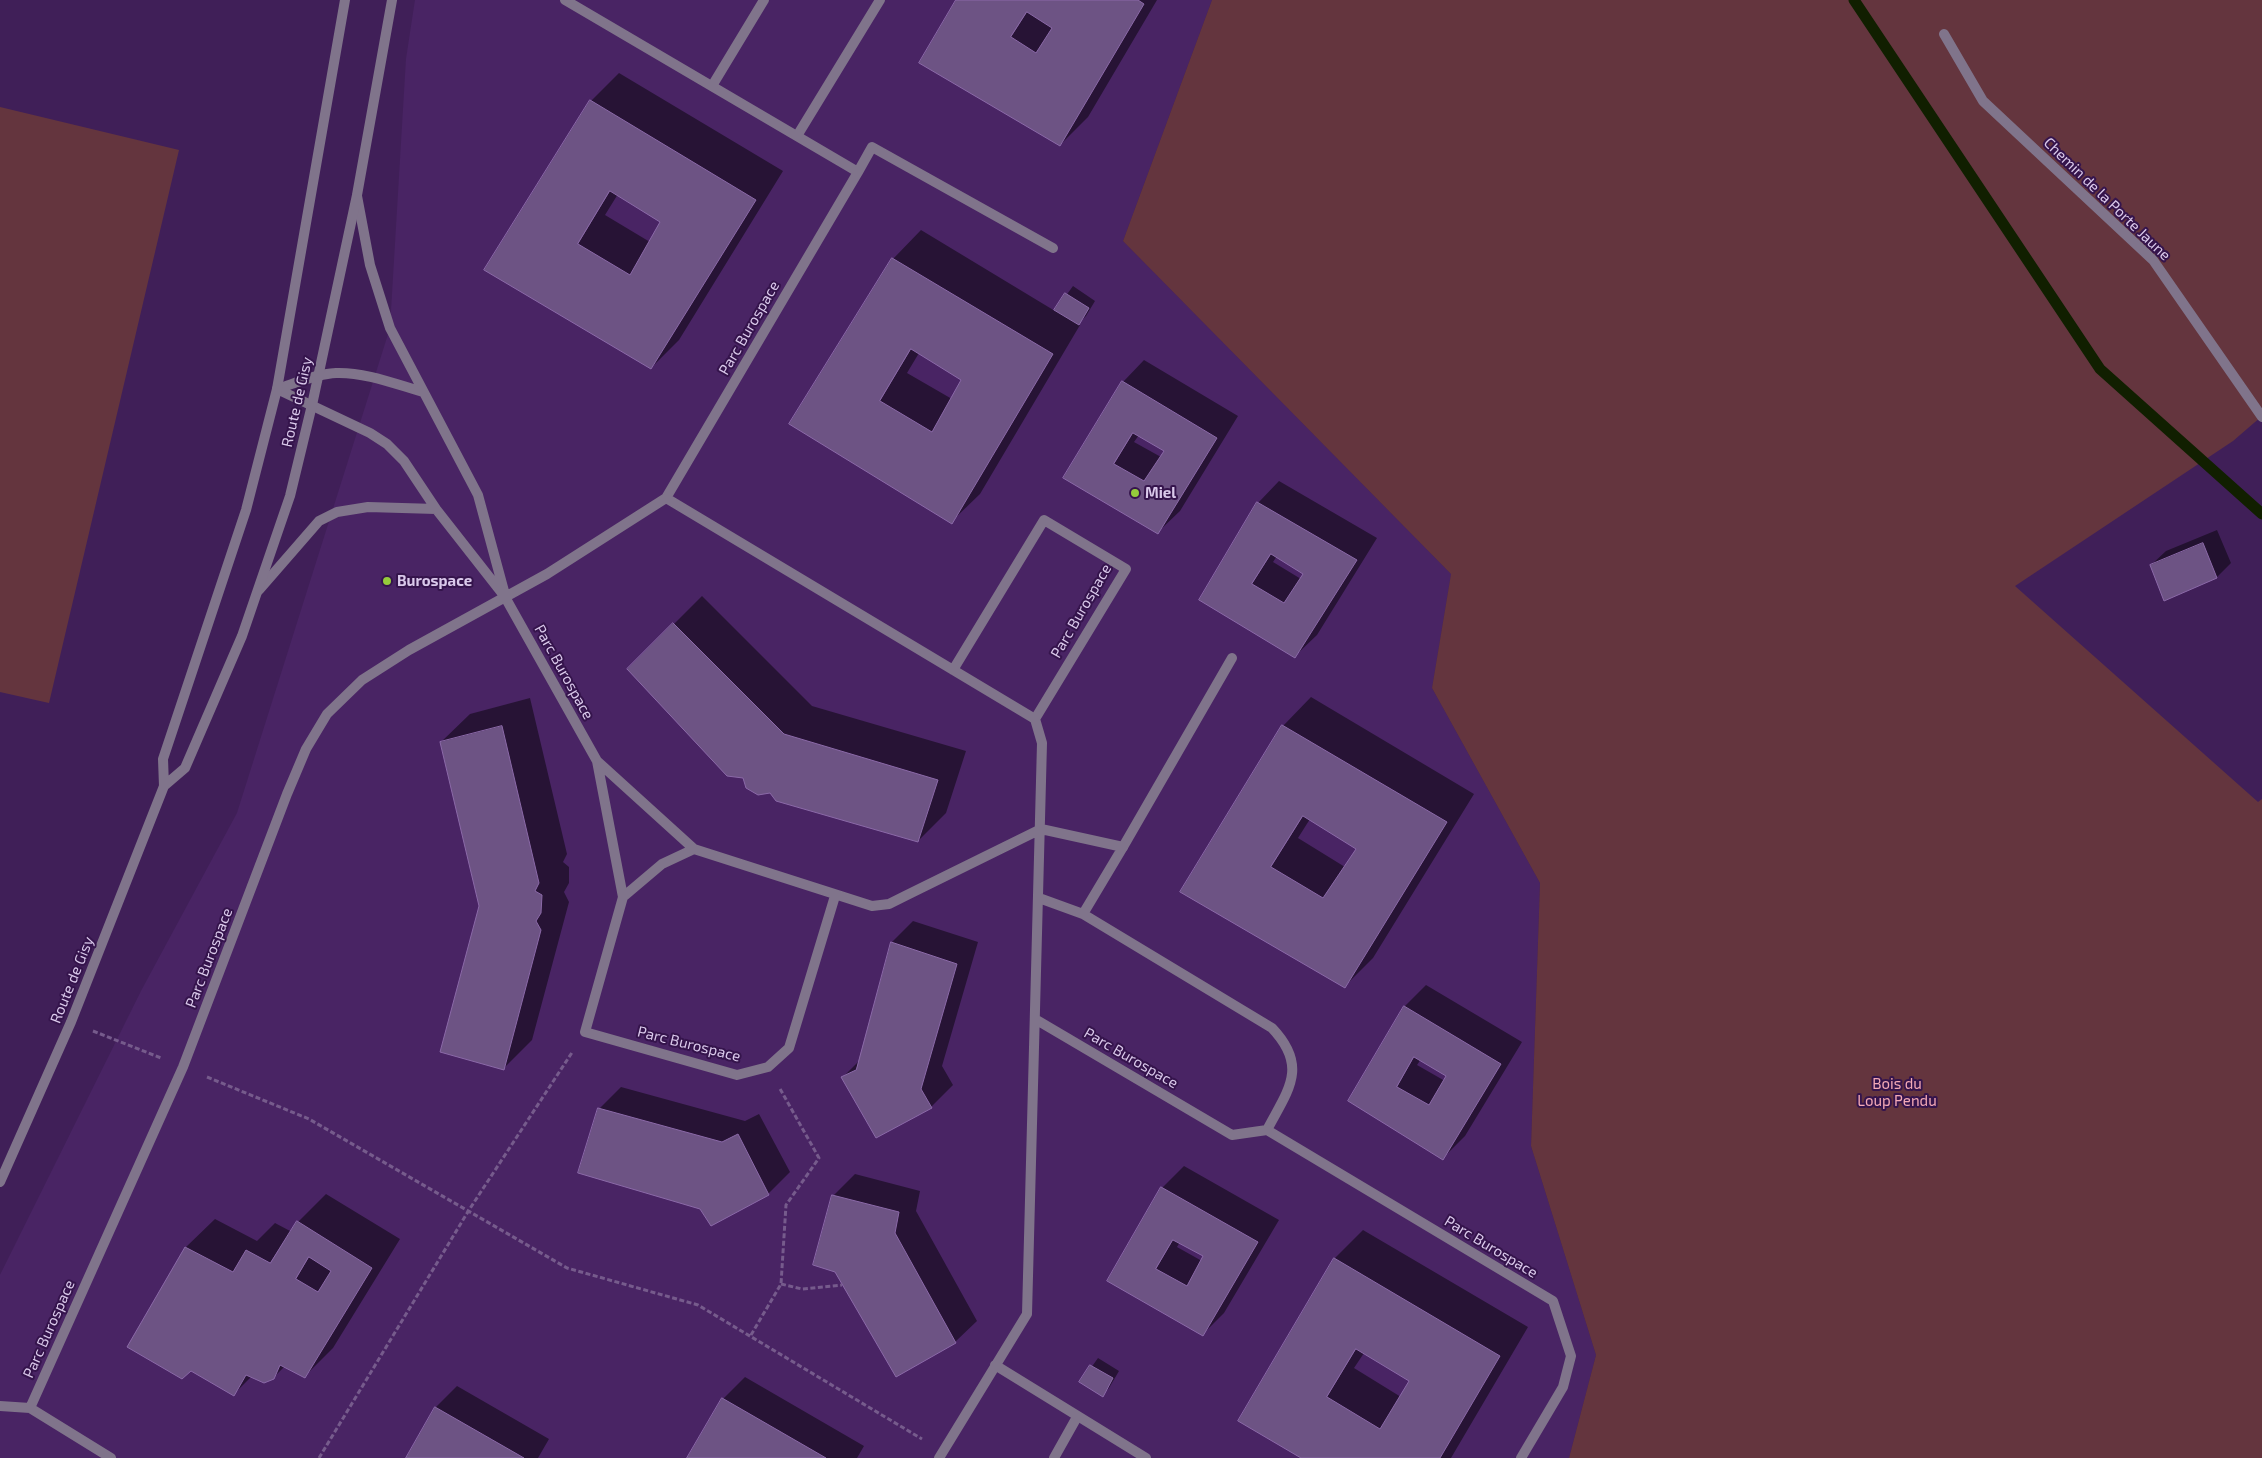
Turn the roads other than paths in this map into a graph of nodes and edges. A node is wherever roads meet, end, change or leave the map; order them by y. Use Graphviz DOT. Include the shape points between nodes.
graph roads {
  1 [pos="345,0"];
  2 [pos="392,0"];
  3 [pos="565,0"];
  4 [pos="764,0"];
  5 [pos="880,0"];
  6 [pos="1944,34"];
  7 [pos="712,86"];
  8 [pos="797,136"];
  9 [pos="858,172"];
  10 [pos="357,195"];
  11 [pos="1053,248"];
  12 [pos="318,376"];
  13 [pos="277,389"];
  14 [pos="423,392"];
  15 [pos="312,405"];
  16 [pos="2262,417"];
  17 [pos="666,498"];
  18 [pos="436,509"];
  19 [pos="259,590"];
  20 [pos="505,597"];
  21 [pos="1232,658"];
  22 [pos="953,670"];
  23 [pos="1035,719"];
  24 [pos="597,761"];
  25 [pos="164,786"];
  26 [pos="1041,829"];
  27 [pos="1123,846"];
  28 [pos="694,849"];
  29 [pos="835,896"];
  30 [pos="623,897"];
  31 [pos="1039,898"];
  32 [pos="1084,914"];
  33 [pos="1035,1019"];
  34 [pos="1267,1130"];
  35 [pos="0,1182"];
  36 [pos="995,1366"];
  37 [pos="0,1406"];
  38 [pos="30,1408"];
  39 [pos="1077,1417"];
  40 [pos="941,1455"];
  41 [pos="111,1458"];
  42 [pos="1054,1458"];
  43 [pos="1146,1458"];
  44 [pos="1520,1458"];
  1 -- 13 [label="street, Route de Gisy"];
  2 -- 10 [label="street, Route de Gisy"];
  3 -- 7 [label="street"];
  4 -- 7 [label="street"];
  5 -- 8 [label="street"];
  6 -- 16 [label="street, Chemin de la Porte Jaune" via="1983,102 2153,260"];
  7 -- 8 [label="street"];
  8 -- 9 [label="street"];
  9 -- 11 [label="street, Parc Burospace" via="872,147"];
  9 -- 17 [label="street, Parc Burospace"];
  10 -- 12 [label="street, Route de Gisy"];
  10 -- 14 [label="street, Parc Burospace" via="381,306"];
  12 -- 13 [label="street"];
  12 -- 14 [label="street" via="336,373 364,376"];
  12 -- 15 [label="street, Route de Gisy"];
  13 -- 15 [label="street, Parc Burospace"];
  13 -- 25 [label="street, Route de Gisy" via="246,510 163,759"];
  14 -- 20 [label="street, Parc Burospace" via="478,495"];
  15 -- 18 [label="street, Parc Burospace" via="388,444 404,461"];
  15 -- 19 [label="street, Route de Gisy" via="290,496"];
  17 -- 20 [label="street, Parc Burospace"];
  17 -- 22 [label="street"];
  18 -- 19 [label="street" via="368,507 337,512 319,521"];
  18 -- 20 [label="street, Parc Burospace"];
  19 -- 25 [label="street, Route de Gisy" via="185,768"];
  20 -- 24 [label="street, Parc Burospace"];
  20 -- 38 [label="street, Parc Burospace" via="362,680 328,714 306,749 183,1067"];
  21 -- 27 [label="street"];
  22 -- 23 [label="street"];
  22 -- 23 [label="street, Parc Burospace" via="1044,520 1126,569"];
  23 -- 26 [label="street" via="1042,743"];
  24 -- 28 [label="street, Parc Burospace"];
  24 -- 30 [label="street, Parc Burospace"];
  25 -- 35 [label="street, Route de Gisy" via="71,1022"];
  26 -- 27 [label="street"];
  26 -- 29 [label="street, Parc Burospace" via="889,904 872,906"];
  26 -- 31 [label="street"];
  27 -- 32 [label="street"];
  28 -- 29 [label="street, Parc Burospace"];
  28 -- 30 [label="street" via="662,864"];
  29 -- 30 [label="street, Parc Burospace" via="789,1048 768,1067 738,1075 585,1032"];
  31 -- 32 [label="street"];
  31 -- 33 [label="street"];
  32 -- 34 [label="street" via="1272,1028 1285,1042 1292,1058 1293,1074"];
  33 -- 34 [label="street, Parc Burospace" via="1232,1135"];
  33 -- 36 [label="street" via="1026,1314"];
  34 -- 44 [label="street, Parc Burospace" via="1552,1302 1571,1356 1563,1387"];
  36 -- 39 [label="street"];
  36 -- 40 [label="street"];
  37 -- 38 [label="street"];
  38 -- 41 [label="street"];
  39 -- 42 [label="street"];
  39 -- 43 [label="street"];
}
